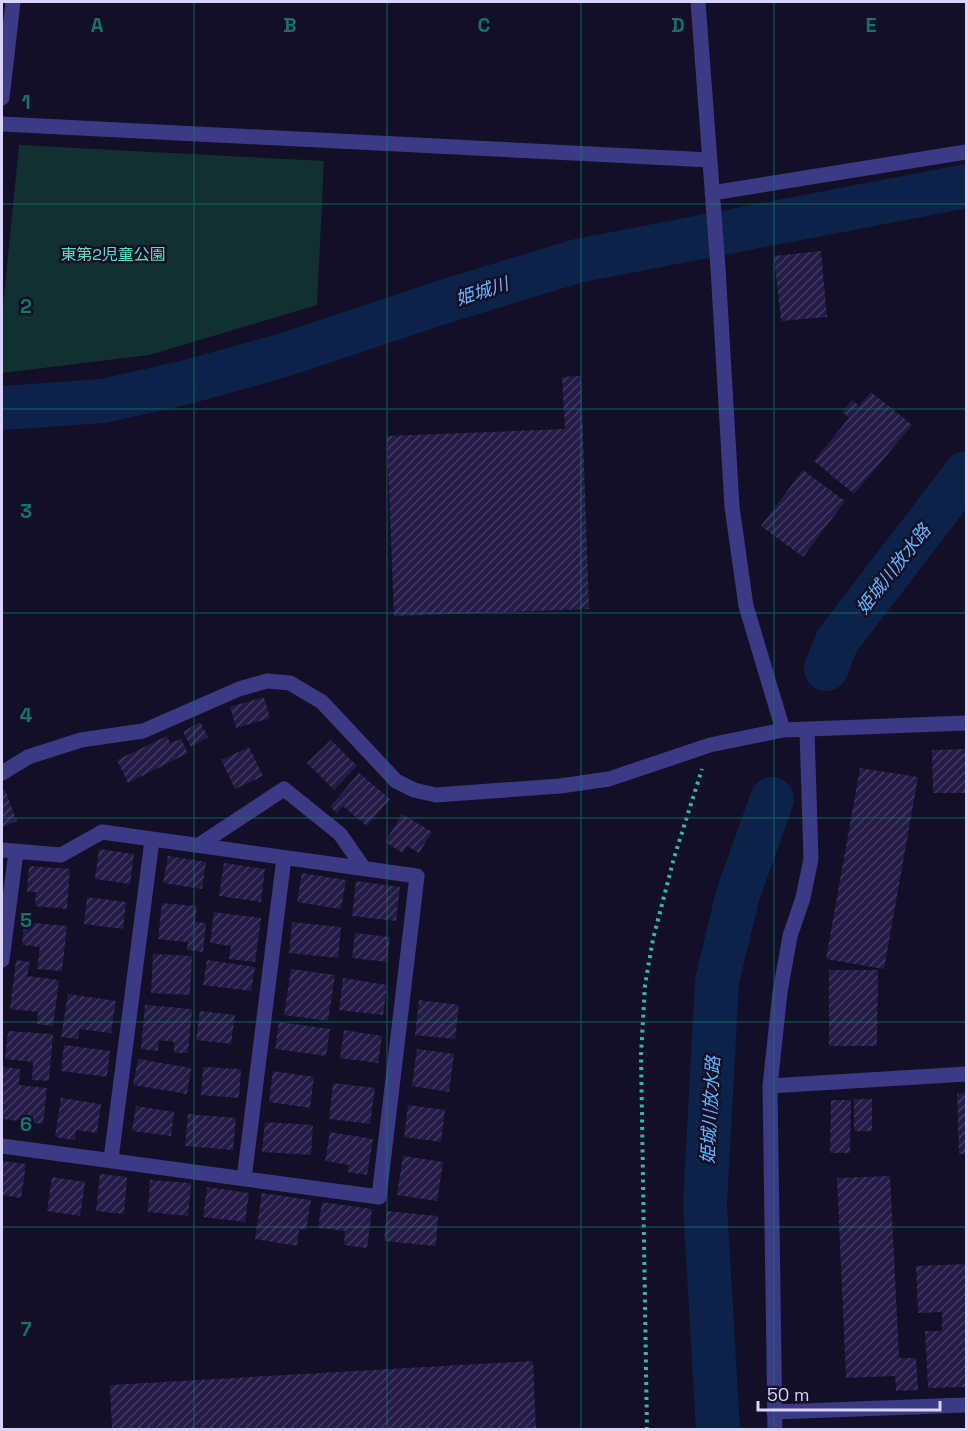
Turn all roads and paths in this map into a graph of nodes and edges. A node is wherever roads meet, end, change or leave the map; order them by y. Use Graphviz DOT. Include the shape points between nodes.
graph roads {
  1 [pos="13,2"];
  2 [pos="698,2"];
  3 [pos="2,98"];
  4 [pos="2,124"];
  5 [pos="966,152"];
  6 [pos="710,160"];
  7 [pos="712,193"];
  8 [pos="966,723"];
  9 [pos="783,730"];
  10 [pos="807,731"];
  11 [pos="710,745"];
  12 [pos="2,773"];
  13 [pos="152,840"];
  14 [pos="199,845"];
  15 [pos="9,851"];
  16 [pos="285,858"];
  17 [pos="363,867"];
  18 [pos="2,960"];
  19 [pos="966,1074"];
  20 [pos="770,1086"];
  21 [pos="2,1146"];
  22 [pos="111,1159"];
  23 [pos="244,1179"];
  24 [pos="966,1405"];
  25 [pos="774,1412"];
  26 [pos="647,1430"];
  27 [pos="775,1430"];
  1 -- 3 [label="street"];
  2 -- 6 [label="street"];
  4 -- 6 [label="street"];
  5 -- 7 [label="street"];
  6 -- 7 [label="street"];
  7 -- 9 [label="street" via="739,565 746,606"];
  8 -- 10 [label="street"];
  9 -- 10 [label="street"];
  9 -- 11 [label="street"];
  10 -- 20 [label="street" via="811,858 788,947"];
  11 -- 12 [label="street" via="609,779 436,795 396,781 322,702 290,683 267,681 143,730 81,740 28,757"];
  11 -- 26 [label="path" via="674,858 645,985 641,1055"];
  13 -- 14 [label="street"];
  13 -- 15 [label="street" via="102,832 60,855"];
  13 -- 22 [label="street"];
  14 -- 16 [label="street"];
  14 -- 17 [label="street" via="285,789 340,834"];
  15 -- 18 [label="street"];
  16 -- 17 [label="street"];
  16 -- 23 [label="street"];
  17 -- 23 [label="street" via="417,876 379,1197"];
  19 -- 20 [label="street"];
  20 -- 25 [label="street"];
  21 -- 22 [label="street"];
  22 -- 23 [label="street"];
  24 -- 25 [label="street"];
  25 -- 27 [label="street"];
}
